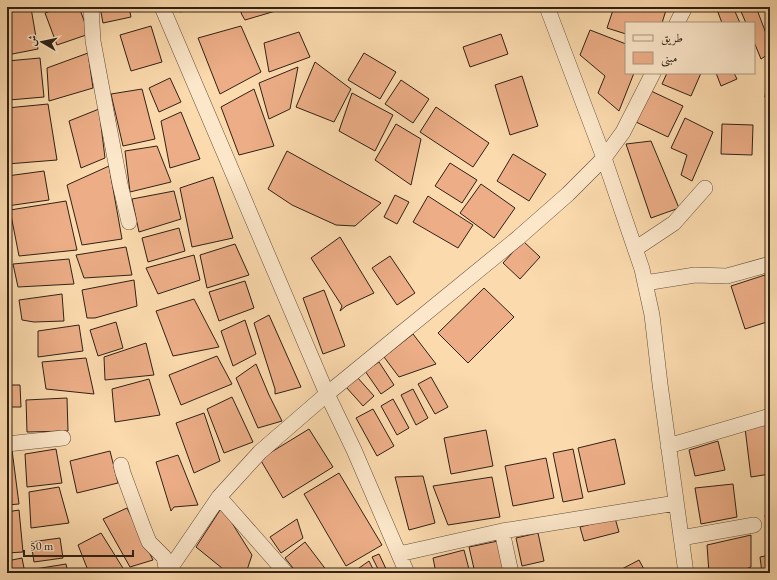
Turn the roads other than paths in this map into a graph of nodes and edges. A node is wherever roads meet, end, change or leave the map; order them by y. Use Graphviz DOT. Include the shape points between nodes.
graph roads {
  1 [pos="91,7"];
  2 [pos="162,7"];
  3 [pos="547,7"];
  4 [pos="685,7"];
  5 [pos="678,22"];
  6 [pos="652,74"];
  7 [pos="604,158"];
  8 [pos="705,188"];
  9 [pos="129,222"];
  10 [pos="635,249"];
  11 [pos="770,264"];
  12 [pos="645,283"];
  13 [pos="327,394"];
  14 [pos="770,416"];
  15 [pos="64,438"];
  16 [pos="7,444"];
  17 [pos="668,446"];
  18 [pos="121,464"];
  19 [pos="219,497"];
  20 [pos="676,503"];
  21 [pos="754,525"];
  22 [pos="502,531"];
  23 [pos="681,538"];
  24 [pos="399,554"];
  25 [pos="167,573"];
  26 [pos="286,573"];
  27 [pos="407,573"];
  28 [pos="511,573"];
  29 [pos="686,573"];
  1 -- 9 [label="street" via="107,120"];
  2 -- 13 [label="street"];
  3 -- 7 [label="street"];
  4 -- 5 [label="street"];
  6 -- 7 [label="street" via="623,132"];
  7 -- 10 [label="street"];
  7 -- 13 [label="street" via="518,238"];
  8 -- 10 [label="street" via="674,223"];
  10 -- 12 [label="street"];
  11 -- 12 [label="street" via="727,276 696,275"];
  12 -- 17 [label="street" via="652,315"];
  13 -- 19 [label="street" via="260,452"];
  13 -- 24 [label="street"];
  14 -- 17 [label="street"];
  15 -- 16 [label="street"];
  17 -- 20 [label="street"];
  18 -- 25 [label="street" via="143,527 150,542 164,557"];
  19 -- 25 [label="street"];
  19 -- 26 [label="street"];
  20 -- 22 [label="street"];
  20 -- 23 [label="street"];
  21 -- 23 [label="street"];
  22 -- 24 [label="street"];
  22 -- 28 [label="street"];
  23 -- 29 [label="street"];
  24 -- 27 [label="street"];
}
